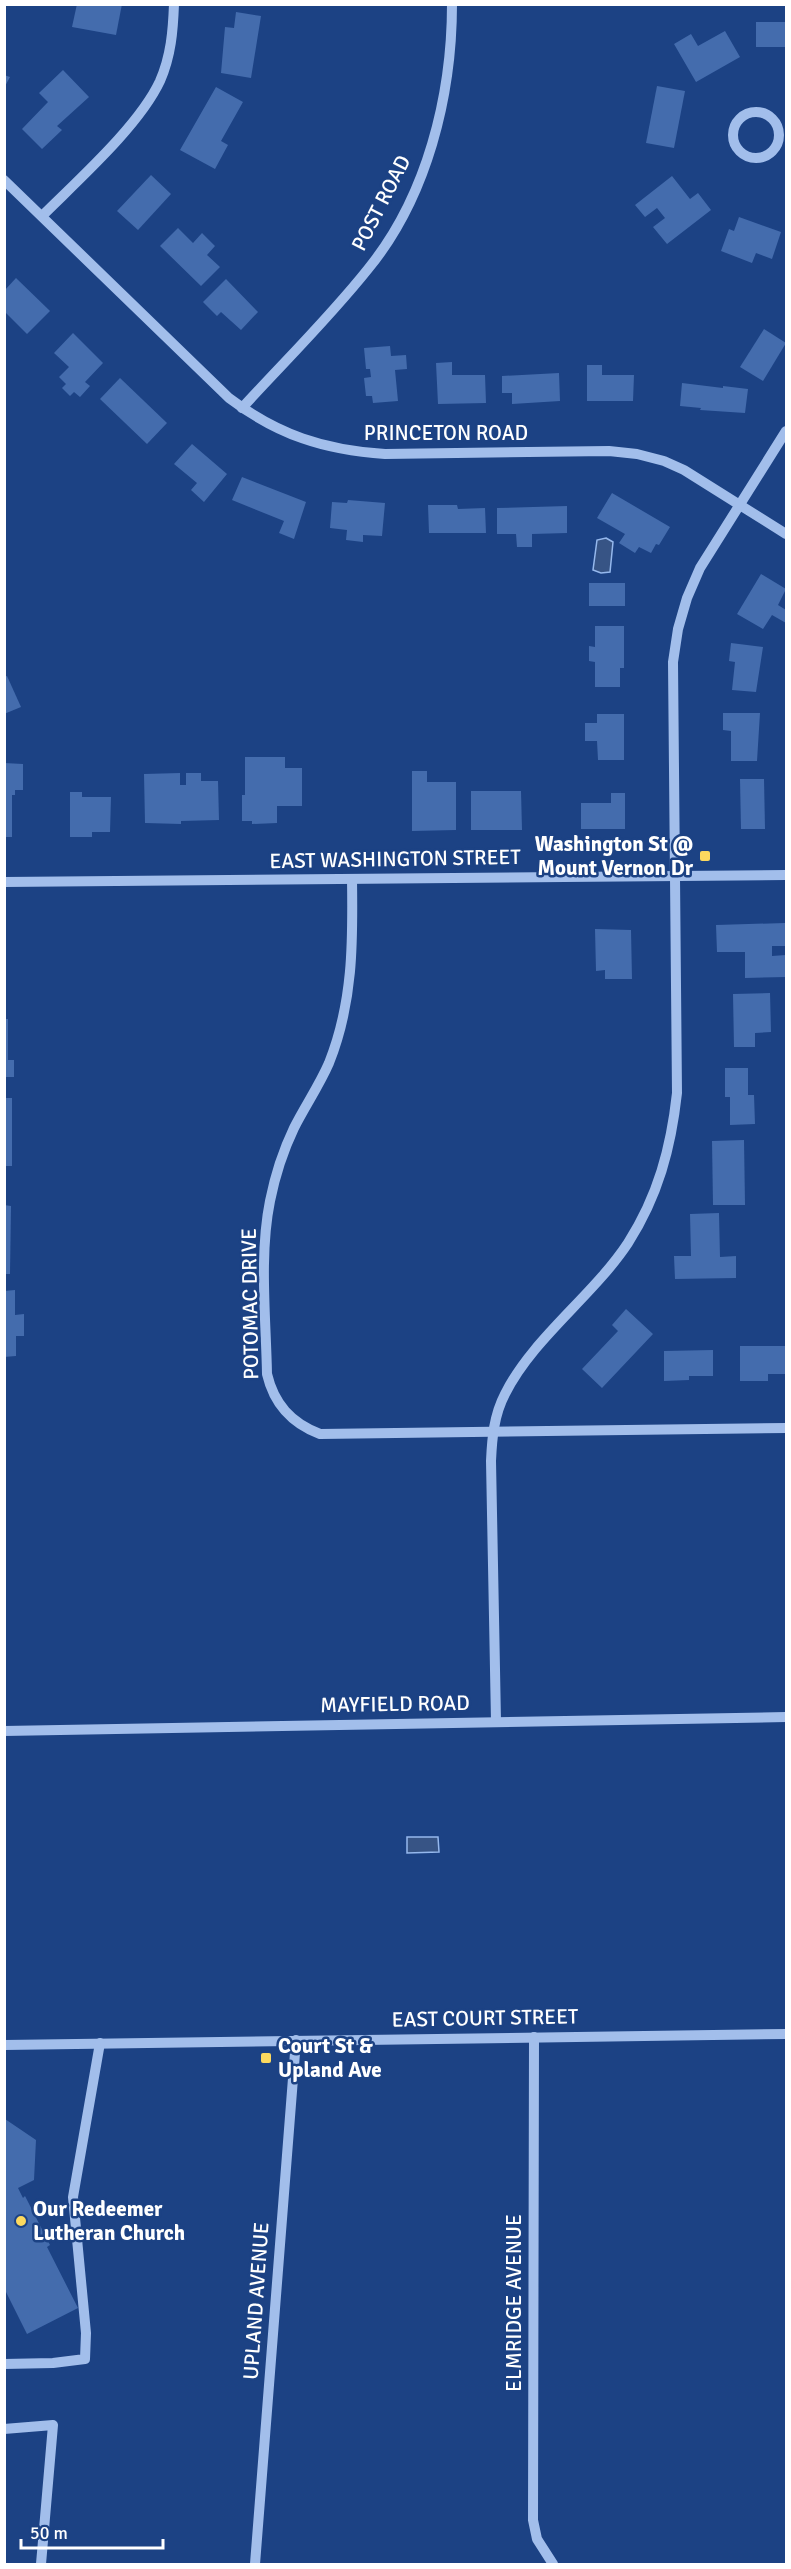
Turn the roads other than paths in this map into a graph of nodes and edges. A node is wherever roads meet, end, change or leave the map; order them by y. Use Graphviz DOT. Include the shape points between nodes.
graph roads {
  1 [pos="174,4"];
  2 [pos="452,4"];
  3 [pos="782,150"];
  4 [pos="4,180"];
  5 [pos="42,216"];
  6 [pos="242,408"];
  7 [pos="786,431"];
  8 [pos="740,505"];
  9 [pos="786,534"];
  10 [pos="786,875"];
  11 [pos="675,876"];
  12 [pos="352,879"];
  13 [pos="4,882"];
  14 [pos="786,1428"];
  15 [pos="493,1432"];
  16 [pos="786,1717"];
  17 [pos="496,1721"];
  18 [pos="4,1731"];
  19 [pos="786,2034"];
  20 [pos="534,2037"];
  21 [pos="296,2040"];
  22 [pos="100,2043"];
  23 [pos="4,2045"];
  24 [pos="4,2364"];
  25 [pos="4,2429"];
  26 [pos="41,2565"];
  27 [pos="255,2565"];
  28 [pos="553,2565"];
  1 -- 5 [label="street" via="169,55 145,106"];
  2 -- 6 [label="street, POST ROAD" via="446,84 433,142 395,229 369,268"];
  3 -- 3 [label="street" via="776,121 770,116 752,112 736,124 734,144 738,152 757,159"];
  4 -- 5 [label="street, PRINCETON ROAD"];
  5 -- 6 [label="street, PRINCETON ROAD"];
  6 -- 8 [label="street, PRINCETON ROAD" via="286,433 351,452 637,454 684,470"];
  7 -- 8 [label="street"];
  8 -- 9 [label="street, PRINCETON ROAD"];
  8 -- 11 [label="street" via="700,568 678,629 673,662"];
  10 -- 11 [label="street, EAST WASHINGTON STREET"];
  11 -- 12 [label="street, EAST WASHINGTON STREET"];
  11 -- 15 [label="street" via="677,1093 673,1133 663,1172 627,1244 518,1371 504,1396"];
  12 -- 13 [label="street, EAST WASHINGTON STREET"];
  12 -- 15 [label="street, POTOMAC DRIVE" via="351,983 342,1024 328,1065 279,1164 269,1202 265,1250 270,1389 291,1419 320,1434"];
  14 -- 15 [label="street, POTOMAC DRIVE"];
  15 -- 17 [label="street"];
  16 -- 17 [label="street, MAYFIELD ROAD"];
  17 -- 18 [label="street, MAYFIELD ROAD"];
  19 -- 20 [label="street, EAST COURT STREET"];
  20 -- 21 [label="street, EAST COURT STREET"];
  20 -- 28 [label="street, ELMRIDGE AVENUE" via="533,2520 537,2539"];
  21 -- 22 [label="street, EAST COURT STREET"];
  21 -- 27 [label="street, UPLAND AVENUE"];
  22 -- 23 [label="street, EAST COURT STREET"];
  22 -- 24 [label="street" via="73,2197 85,2359"];
  25 -- 26 [label="street" via="53,2425"];
}
